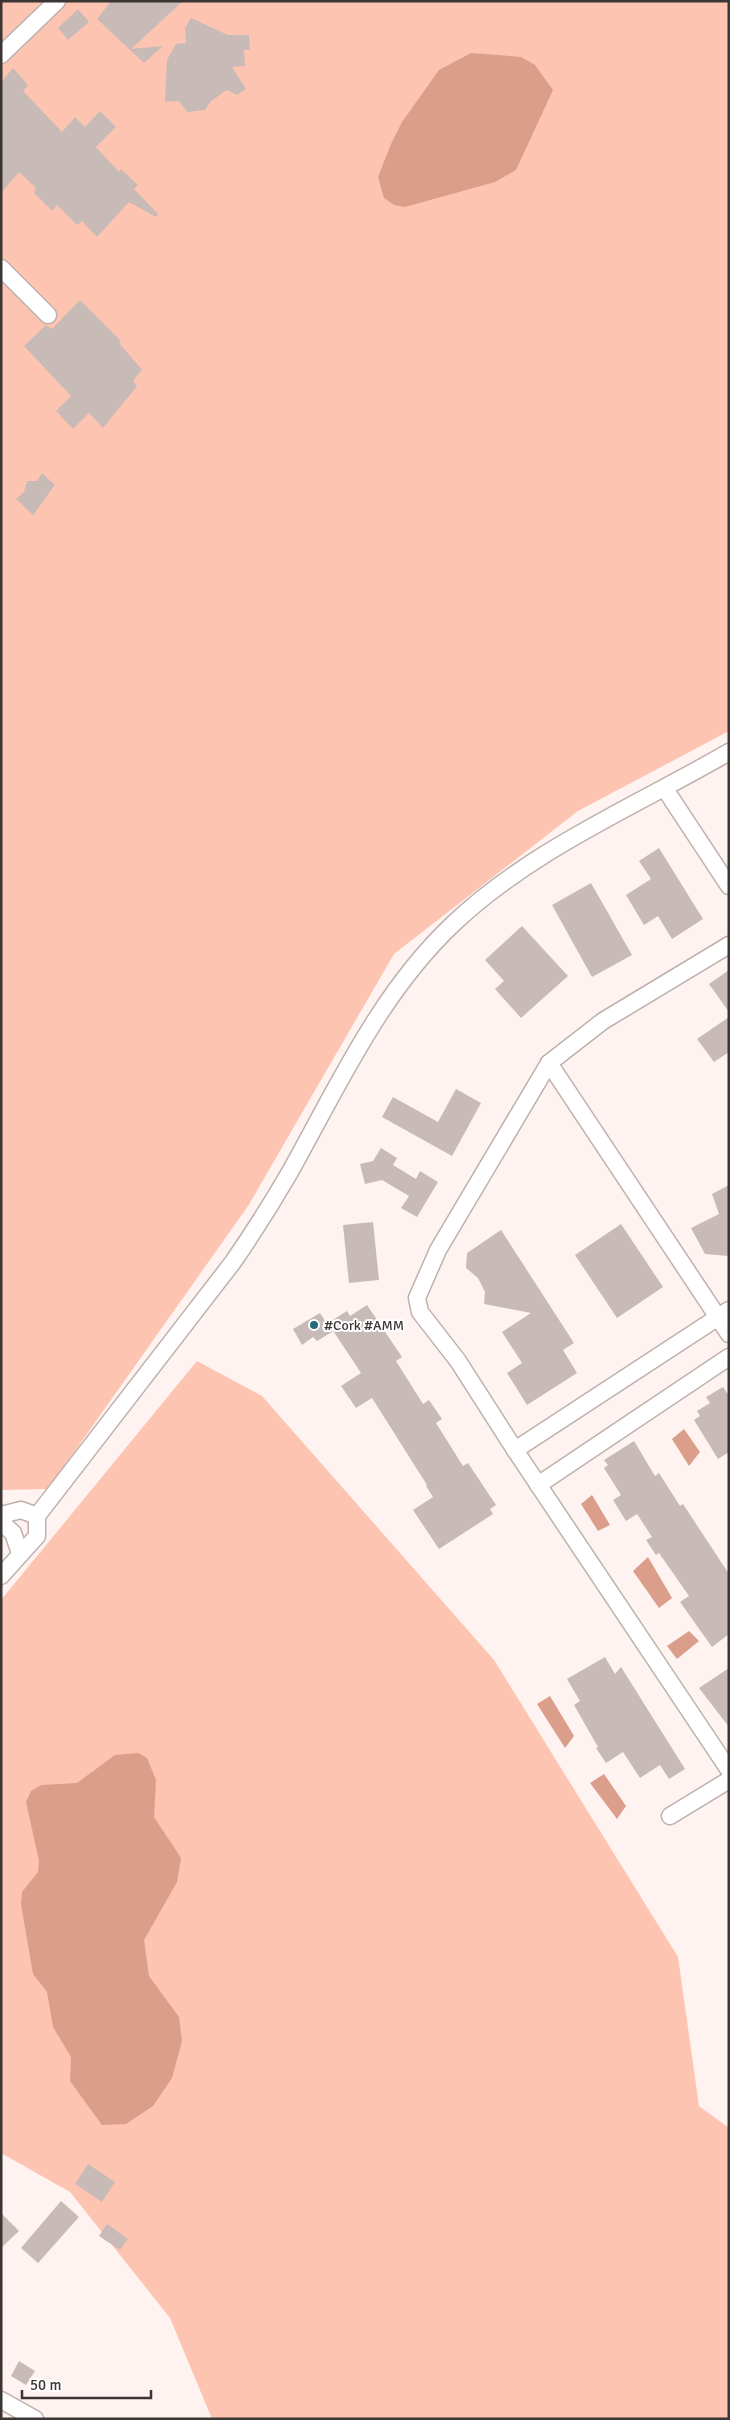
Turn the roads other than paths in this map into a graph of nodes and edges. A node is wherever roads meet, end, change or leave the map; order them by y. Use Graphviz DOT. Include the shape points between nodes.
graph roads {
  1 [pos="57,1"];
  2 [pos="1,55"];
  3 [pos="1,268"];
  4 [pos="48,315"];
  5 [pos="729,752"];
  6 [pos="664,789"];
  7 [pos="729,886"];
  8 [pos="729,944"];
  9 [pos="549,1063"];
  10 [pos="723,1314"];
  11 [pos="729,1334"];
  12 [pos="729,1356"];
  13 [pos="515,1450"];
  14 [pos="538,1485"];
  15 [pos="1,1515"];
  16 [pos="37,1516"];
  17 [pos="1,1522"];
  18 [pos="20,1554"];
  19 [pos="1,1576"];
  20 [pos="729,1770"];
  21 [pos="729,1780"];
  22 [pos="670,1816"];
  23 [pos="1,2400"];
  24 [pos="35,2419"];
  1 -- 2 [label="street"];
  3 -- 4 [label="street"];
  5 -- 6 [label="street"];
  6 -- 7 [label="street"];
  6 -- 16 [label="street" via="573,838 512,876 474,904 434,944 376,1017 267,1212 233,1262"];
  8 -- 9 [label="street" via="603,1021"];
  9 -- 10 [label="street"];
  9 -- 13 [label="street" via="438,1250 417,1298 420,1312 458,1361"];
  10 -- 11 [label="street"];
  10 -- 13 [label="street"];
  12 -- 14 [label="street"];
  13 -- 14 [label="street"];
  14 -- 20 [label="street"];
  15 -- 16 [label="street" via="21,1510"];
  16 -- 18 [label="street" via="37,1536 33,1544"];
  17 -- 18 [label="street" via="13,1533"];
  18 -- 19 [label="street"];
  21 -- 22 [label="street"];
  23 -- 24 [label="street"];
}
